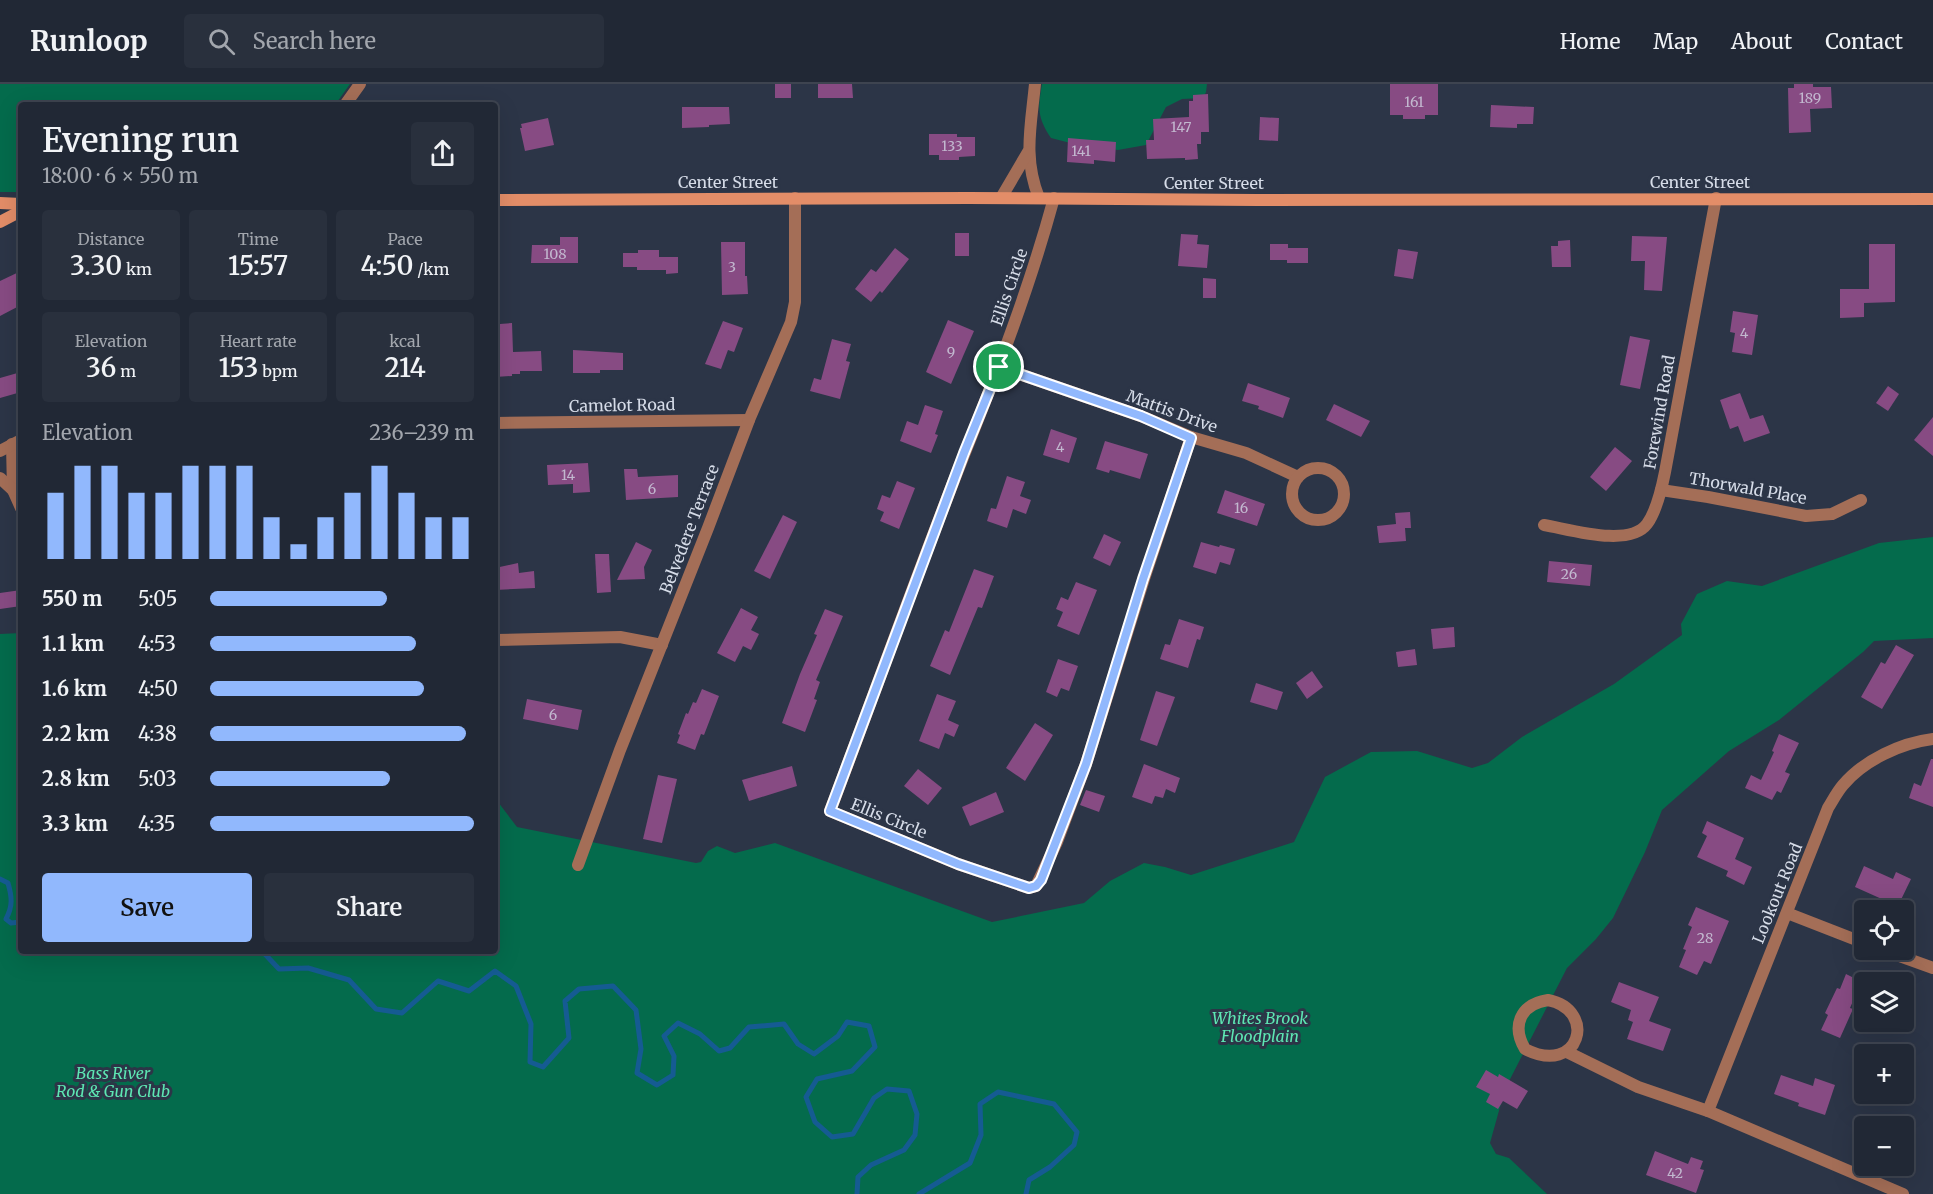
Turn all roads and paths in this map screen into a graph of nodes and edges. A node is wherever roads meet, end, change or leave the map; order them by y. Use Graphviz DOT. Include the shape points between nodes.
graph roads {
  1 [pos="360,84"];
  2 [pos="1035,84"];
  3 [pos="347,102"];
  4 [pos="1028,150"];
  5 [pos="795,198"];
  6 [pos="1000,198"];
  7 [pos="1039,198"];
  8 [pos="1054,198"];
  9 [pos="1716,198"];
  10 [pos="1933,199"];
  11 [pos="498,200"];
  12 [pos="0,203"];
  13 [pos="18,204"];
  14 [pos="18,213"];
  15 [pos="0,222"];
  16 [pos="999,367"];
  17 [pos="749,420"];
  18 [pos="498,423"];
  19 [pos="1191,438"];
  20 [pos="17,442"];
  21 [pos="0,451"];
  22 [pos="1298,477"];
  23 [pos="0,478"];
  24 [pos="13,490"];
  25 [pos="1661,490"];
  26 [pos="1861,500"];
  27 [pos="18,501"];
  28 [pos="1544,525"];
  29 [pos="498,640"];
  30 [pos="662,645"];
  31 [pos="1933,739"];
  32 [pos="578,865"];
  33 [pos="1787,913"];
  34 [pos="1854,939"];
  35 [pos="1911,960"];
  36 [pos="1933,968"];
  37 [pos="1567,1052"];
  38 [pos="1708,1112"];
  39 [pos="1903,1194"];
  1 -- 3 [label="street"];
  2 -- 4 [label="street"];
  4 -- 6 [label="street"];
  4 -- 7 [label="street"];
  5 -- 6 [label="street, Center Street"];
  5 -- 11 [label="street, Center Street"];
  5 -- 17 [label="street, Belvedere Terrace" via="795,302"];
  6 -- 7 [label="street, Center Street"];
  7 -- 8 [label="street, Center Street"];
  8 -- 9 [label="street, Center Street"];
  8 -- 16 [label="street, Ellis Circle" via="1028,288"];
  9 -- 10 [label="street, Center Street"];
  9 -- 25 [label="street, Forewind Road"];
  12 -- 13 [label="street"];
  14 -- 15 [label="street"];
  16 -- 19 [label="street, Mattis Drive" via="1141,416"];
  16 -- 19 [label="street, Ellis Circle" via="830,811 958,864 1029,888 1041,880 1086,764"];
  17 -- 18 [label="street, Camelot Road"];
  17 -- 30 [label="street, Belvedere Terrace"];
  19 -- 22 [label="street, Mattis Drive" via="1246,453"];
  20 -- 21 [label="street"];
  20 -- 24 [label="street"];
  22 -- 22 [label="street" via="1318,468 1338,476 1344,497 1337,513 1321,520 1304,516 1293,502"];
  23 -- 24 [label="street"];
  24 -- 27 [label="street"];
  25 -- 26 [label="street, Thorwald Place" via="1806,516 1832,514"];
  25 -- 28 [label="street, Forewind Road" via="1648,523 1629,535 1606,536"];
  29 -- 30 [label="street" via="620,638"];
  30 -- 32 [label="street, Belvedere Terrace"];
  31 -- 33 [label="street, Lookout Road" via="1879,757 1842,786 1828,808"];
  33 -- 34 [label="street"];
  33 -- 38 [label="street, Lookout Road"];
  35 -- 36 [label="street"];
  37 -- 37 [label="street" via="1539,1054 1525,1049 1520,1041 1519,1022 1529,1006 1548,1000 1567,1007 1577,1025 1577,1035"];
  37 -- 38 [label="street" via="1638,1087"];
  38 -- 39 [label="street"];
}
